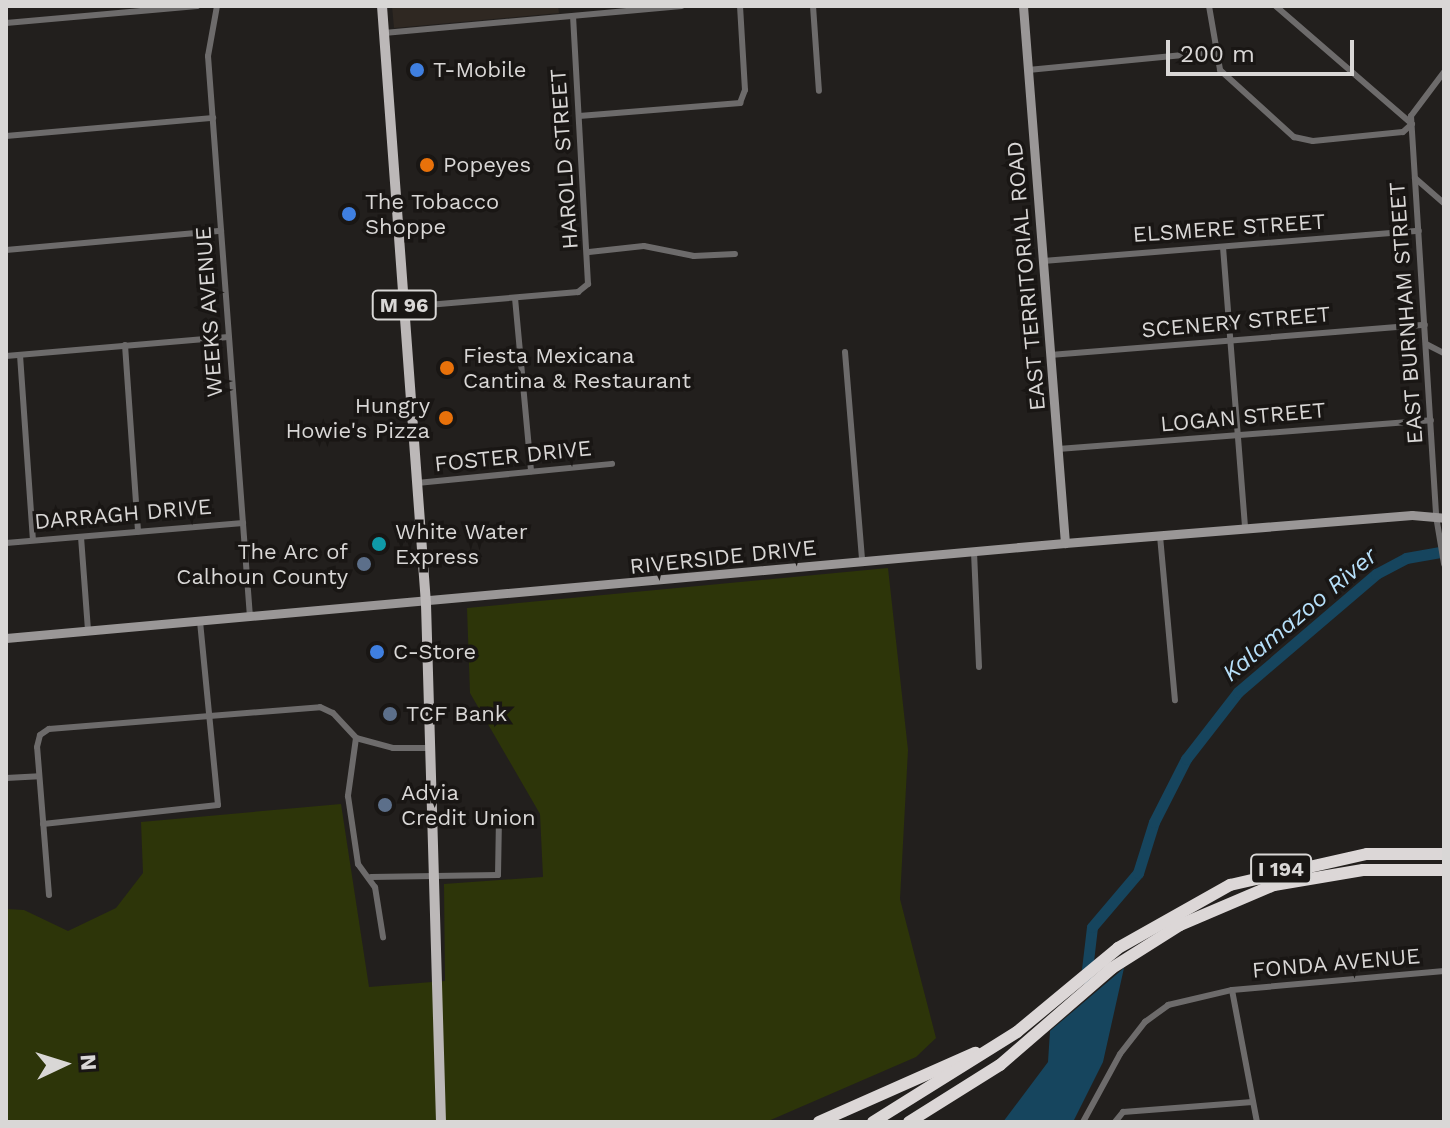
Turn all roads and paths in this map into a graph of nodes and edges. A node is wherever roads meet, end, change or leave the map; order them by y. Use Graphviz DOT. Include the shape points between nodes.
graph roads {
  1 [pos="197,6"];
  2 [pos="217,6"];
  3 [pos="382,6"];
  4 [pos="682,6"];
  5 [pos="740,6"];
  6 [pos="813,6"];
  7 [pos="1023,6"];
  8 [pos="1209,6"];
  9 [pos="1276,6"];
  10 [pos="603,10"];
  11 [pos="573,16"];
  12 [pos="6,23"];
  13 [pos="384,33"];
  14 [pos="1214,52"];
  15 [pos="1028,70"];
  16 [pos="1444,72"];
  17 [pos="819,91"];
  18 [pos="579,116"];
  19 [pos="213,118"];
  20 [pos="1412,124"];
  21 [pos="6,136"];
  22 [pos="1415,178"];
  23 [pos="1444,203"];
  24 [pos="221,231"];
  25 [pos="1419,231"];
  26 [pos="1223,247"];
  27 [pos="6,250"];
  28 [pos="589,252"];
  29 [pos="735,254"];
  30 [pos="1043,261"];
  31 [pos="515,298"];
  32 [pos="404,307"];
  33 [pos="1425,325"];
  34 [pos="228,337"];
  35 [pos="1230,341"];
  36 [pos="1426,344"];
  37 [pos="125,345"];
  38 [pos="845,352"];
  39 [pos="1444,353"];
  40 [pos="20,355"];
  41 [pos="1050,355"];
  42 [pos="6,356"];
  43 [pos="1431,420"];
  44 [pos="1238,435"];
  45 [pos="1058,449"];
  46 [pos="612,464"];
  47 [pos="531,471"];
  48 [pos="417,483"];
  49 [pos="1440,517"];
  50 [pos="243,523"];
  51 [pos="1245,529"];
  52 [pos="138,532"];
  53 [pos="1160,536"];
  54 [pos="81,537"];
  55 [pos="33,540"];
  56 [pos="6,543"];
  57 [pos="1065,543"];
  58 [pos="974,552"];
  59 [pos="862,561"];
  60 [pos="1444,564"];
  61 [pos="426,604"];
  62 [pos="250,617"];
  63 [pos="200,621"];
  64 [pos="88,631"];
  65 [pos="6,638"];
  66 [pos="979,667"];
  67 [pos="1175,700"];
  68 [pos="207,715"];
  69 [pos="356,738"];
  70 [pos="427,748"];
  71 [pos="39,776"];
  72 [pos="6,778"];
  73 [pos="499,815"];
  74 [pos="43,824"];
  75 [pos="1444,854"];
  76 [pos="1444,870"];
  77 [pos="430,876"];
  78 [pos="371,877"];
  79 [pos="49,895"];
  80 [pos="383,937"];
  81 [pos="1444,971"];
  82 [pos="1232,990"];
  83 [pos="1017,1032"];
  84 [pos="1253,1102"];
  85 [pos="441,1122"];
  86 [pos="819,1122"];
  87 [pos="873,1122"];
  88 [pos="909,1122"];
  89 [pos="1083,1122"];
  90 [pos="1115,1122"];
  91 [pos="1257,1122"];
  1 -- 12 [label="street"];
  2 -- 19 [label="street, WEEKS AVENUE" via="208,46"];
  3 -- 13 [label="main road, M 96"];
  4 -- 10 [label="street"];
  5 -- 18 [label="street" via="745,90 740,103"];
  6 -- 17 [label="street"];
  7 -- 15 [label="street, EAST TERRITORIAL ROAD"];
  8 -- 14 [label="street"];
  9 -- 20 [label="street"];
  10 -- 11 [label="street"];
  11 -- 13 [label="street"];
  11 -- 18 [label="street, HAROLD STREET"];
  13 -- 32 [label="main road, M 96"];
  14 -- 15 [label="street"];
  14 -- 20 [label="street" via="1223,73 1285,131 1313,141 1403,132"];
  15 -- 30 [label="street, EAST TERRITORIAL ROAD"];
  16 -- 20 [label="street, EAST BURNHAM STREET" via="1415,104"];
  18 -- 28 [label="street, HAROLD STREET"];
  19 -- 21 [label="street"];
  19 -- 24 [label="street, WEEKS AVENUE"];
  20 -- 22 [label="street, EAST BURNHAM STREET"];
  22 -- 23 [label="street"];
  22 -- 25 [label="street, EAST BURNHAM STREET"];
  24 -- 27 [label="street"];
  24 -- 34 [label="street, WEEKS AVENUE"];
  25 -- 26 [label="street, ELSMERE STREET"];
  25 -- 33 [label="street, EAST BURNHAM STREET"];
  26 -- 30 [label="street, ELSMERE STREET"];
  26 -- 35 [label="street"];
  28 -- 29 [label="street" via="644,246 694,256"];
  28 -- 31 [label="street, HAROLD STREET" via="588,284 578,292"];
  30 -- 41 [label="street, EAST TERRITORIAL ROAD"];
  31 -- 32 [label="street"];
  31 -- 47 [label="street"];
  32 -- 48 [label="main road, M 96"];
  33 -- 35 [label="street, SCENERY STREET"];
  33 -- 36 [label="street, EAST BURNHAM STREET"];
  34 -- 37 [label="street"];
  34 -- 50 [label="street, WEEKS AVENUE"];
  35 -- 41 [label="street, SCENERY STREET"];
  35 -- 44 [label="street"];
  36 -- 39 [label="street"];
  36 -- 43 [label="street, EAST BURNHAM STREET"];
  37 -- 40 [label="street"];
  37 -- 52 [label="street"];
  38 -- 59 [label="street"];
  40 -- 42 [label="street"];
  40 -- 55 [label="street"];
  41 -- 45 [label="street, EAST TERRITORIAL ROAD"];
  43 -- 44 [label="street, LOGAN STREET"];
  43 -- 49 [label="street, EAST BURNHAM STREET"];
  44 -- 45 [label="street, LOGAN STREET"];
  44 -- 51 [label="street"];
  45 -- 57 [label="street, EAST TERRITORIAL ROAD"];
  46 -- 47 [label="street, FOSTER DRIVE"];
  47 -- 48 [label="street, FOSTER DRIVE"];
  48 -- 61 [label="main road, M 96"];
  49 -- 51 [label="street, RIVERSIDE DRIVE"];
  49 -- 60 [label="street, EAST BURNHAM STREET"];
  50 -- 52 [label="street, DARRAGH DRIVE"];
  50 -- 62 [label="street, WEEKS AVENUE"];
  51 -- 53 [label="street, RIVERSIDE DRIVE"];
  52 -- 54 [label="street, DARRAGH DRIVE"];
  53 -- 57 [label="street, RIVERSIDE DRIVE"];
  53 -- 67 [label="street"];
  54 -- 55 [label="street, DARRAGH DRIVE"];
  54 -- 64 [label="street"];
  55 -- 56 [label="street, DARRAGH DRIVE"];
  57 -- 58 [label="street, RIVERSIDE DRIVE"];
  58 -- 59 [label="street, RIVERSIDE DRIVE"];
  58 -- 66 [label="street"];
  59 -- 61 [label="street, RIVERSIDE DRIVE"];
  61 -- 62 [label="street, RIVERSIDE DRIVE"];
  61 -- 70 [label="main road, M 96"];
  62 -- 63 [label="street, RIVERSIDE DRIVE"];
  63 -- 64 [label="street, RIVERSIDE DRIVE"];
  63 -- 68 [label="street"];
  64 -- 65 [label="street, RIVERSIDE DRIVE"];
  68 -- 69 [label="street" via="320,707"];
  68 -- 71 [label="street" via="49,729 38,739"];
  68 -- 74 [label="street" via="218,805"];
  69 -- 70 [label="street" via="393,748"];
  69 -- 78 [label="street" via="348,796 358,864"];
  70 -- 77 [label="main road, M 96"];
  71 -- 72 [label="street"];
  71 -- 74 [label="street"];
  73 -- 77 [label="street" via="498,875"];
  74 -- 79 [label="street"];
  75 -- 83 [label="highway, I 194" via="1367,854 1230,885 1133,938"];
  76 -- 88 [label="highway, I 194" via="1363,870 1274,885 1180,925 1136,953 1000,1065"];
  77 -- 78 [label="street"];
  77 -- 85 [label="main road, M 96"];
  78 -- 80 [label="street"];
  81 -- 82 [label="street, FONDA AVENUE"];
  82 -- 84 [label="street"];
  82 -- 89 [label="street, FONDA AVENUE" via="1168,1005 1145,1022"];
  83 -- 86 [label="highway" via="903,1089"];
  83 -- 87 [label="highway, I 194"];
  84 -- 90 [label="street" via="1123,1112"];
  84 -- 91 [label="street"];
}
